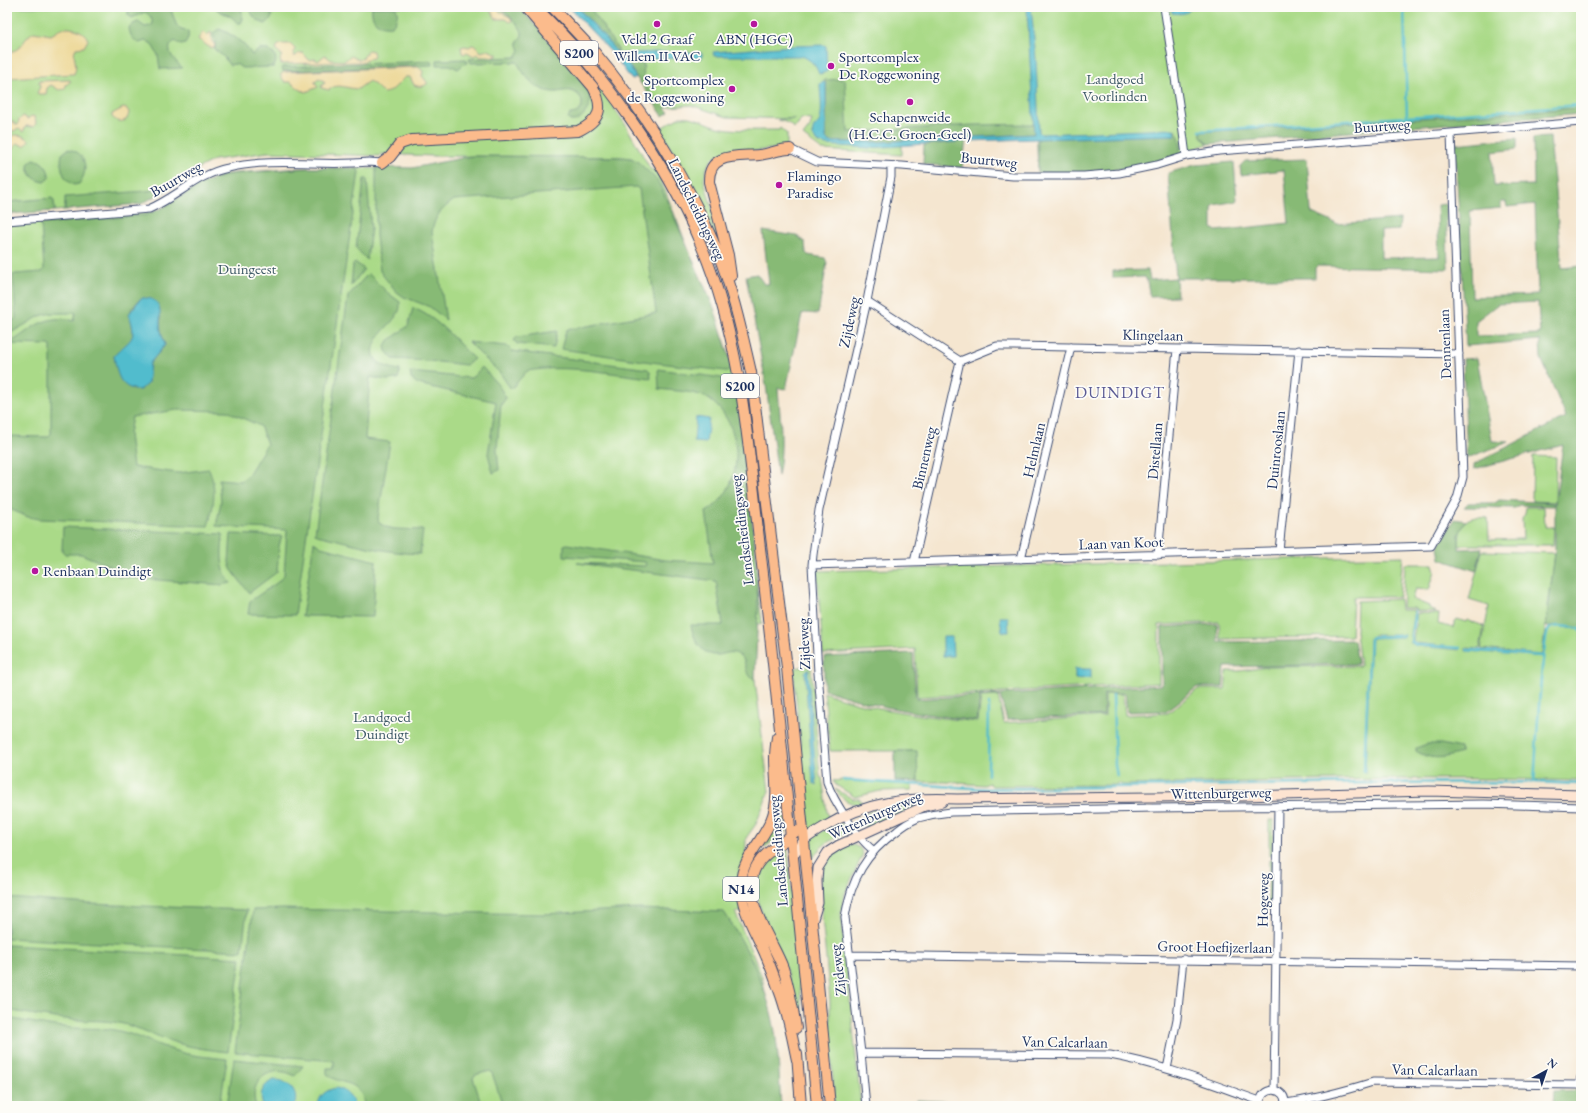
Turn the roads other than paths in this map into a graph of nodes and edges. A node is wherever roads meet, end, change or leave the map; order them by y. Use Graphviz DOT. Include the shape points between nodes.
graph roads {
  1 [pos="525,7"];
  2 [pos="535,7"];
  3 [pos="552,7"];
  4 [pos="1164,7"];
  5 [pos="1581,122"];
  6 [pos="1451,133"];
  7 [pos="790,149"];
  8 [pos="1186,156"];
  9 [pos="382,163"];
  10 [pos="891,166"];
  11 [pos="7,221"];
  12 [pos="733,296"];
  13 [pos="867,301"];
  14 [pos="1071,347"];
  15 [pos="1177,349"];
  16 [pos="1299,350"];
  17 [pos="1459,354"];
  18 [pos="960,361"];
  19 [pos="1431,546"];
  20 [pos="1280,551"];
  21 [pos="1158,555"];
  22 [pos="1021,559"];
  23 [pos="914,562"];
  24 [pos="812,565"];
  25 [pos="774,669"];
  26 [pos="780,718"];
  27 [pos="1581,795"];
  28 [pos="957,800"];
  29 [pos="1278,806"];
  30 [pos="1581,807"];
  31 [pos="845,815"];
  32 [pos="803,822"];
  33 [pos="792,835"];
  34 [pos="859,836"];
  35 [pos="804,840"];
  36 [pos="873,850"];
  37 [pos="794,855"];
  38 [pos="813,919"];
  39 [pos="849,955"];
  40 [pos="1183,959"];
  41 [pos="1276,961"];
  42 [pos="1581,966"];
  43 [pos="861,1052"];
  44 [pos="797,1060"];
  45 [pos="1167,1069"];
  46 [pos="1581,1077"];
  47 [pos="1274,1090"];
  48 [pos="1260,1104"];
  49 [pos="1285,1105"];
  50 [pos="801,1106"];
  51 [pos="817,1106"];
  52 [pos="830,1106"];
  53 [pos="866,1106"];
  1 -- 9 [label="main road" via="593,86 600,107 592,122 578,131 412,140 400,144"];
  2 -- 25 [label="main road, Landscheidingsweg / S200" via="580,54 657,160 701,244 718,290 738,373"];
  3 -- 12 [label="main road, Landscheidingsweg / S200" via="628,94 668,155 713,241"];
  4 -- 8 [label="street"];
  5 -- 6 [label="street, Buurtweg"];
  6 -- 8 [label="street, Buurtweg" via="1219,151"];
  6 -- 17 [label="street, Dennenlaan"];
  7 -- 10 [label="street, Buurtweg" via="817,162"];
  7 -- 12 [label="main road" via="760,155 727,157 716,163 710,171 709,182 728,255"];
  8 -- 10 [label="street, Buurtweg" via="1119,173 1084,176 1013,176"];
  9 -- 11 [label="street, Buurtweg" via="277,163 228,168 200,178 150,209"];
  10 -- 13 [label="street, Zijdeweg"];
  12 -- 32 [label="main road, Landscheidingsweg / S200" via="751,372"];
  13 -- 18 [label="street"];
  13 -- 24 [label="street, Zijdeweg" via="820,510"];
  14 -- 15 [label="street, Klingelaan"];
  14 -- 18 [label="street, Klingelaan" via="997,346"];
  14 -- 22 [label="street, Helmlaan"];
  15 -- 16 [label="street, Klingelaan"];
  15 -- 21 [label="street, Distellaan"];
  16 -- 17 [label="street, Klingelaan"];
  16 -- 20 [label="street, Duinrooslaan"];
  17 -- 19 [label="street, Dennenlaan" via="1463,477 1458,499"];
  18 -- 23 [label="street, Binnenweg"];
  19 -- 20 [label="street, Laan van Koot"];
  20 -- 21 [label="street, Laan van Koot"];
  21 -- 22 [label="street, Laan van Koot"];
  22 -- 23 [label="street, Laan van Koot"];
  23 -- 24 [label="street, Laan van Koot"];
  24 -- 31 [label="street, Zijdeweg" via="827,782"];
  25 -- 26 [label="main road, Landscheidingsweg / N14"];
  26 -- 33 [label="main road, Landscheidingsweg / N14"];
  26 -- 44 [label="main road, N14" via="775,756 774,814 744,866 741,888 747,914 780,992"];
  27 -- 28 [label="street, Wittenburgerweg" via="1429,791"];
  28 -- 31 [label="street, Wittenburgerweg" via="912,798"];
  28 -- 34 [label="street, Wittenburgerweg" via="925,806"];
  29 -- 30 [label="street, Wittenburgerweg" via="1484,804"];
  29 -- 36 [label="street, Wittenburgerweg" via="937,813 917,819"];
  29 -- 41 [label="street, Hogeweg"];
  31 -- 34 [label="street, Zijdeweg"];
  31 -- 35 [label="street, Wittenburgerweg"];
  32 -- 33 [label="main road, N14"];
  32 -- 35 [label="main road, Landscheidingsweg"];
  33 -- 37 [label="main road, Landscheidingsweg / N14"];
  33 -- 44 [label="main road, N14" via="761,860 754,871 752,888 754,906 786,979 795,1022"];
  34 -- 36 [label="street, Zijdeweg" via="864,844"];
  34 -- 38 [label="street, Wittenburgerweg" via="831,850 821,861 817,872 818,903"];
  35 -- 37 [label="street, Wittenburgerweg"];
  35 -- 38 [label="main road, Landscheidingsweg"];
  36 -- 39 [label="street, Zijdeweg" via="857,876 848,900 845,917"];
  37 -- 51 [label="main road, Landscheidingsweg / N14"];
  38 -- 52 [label="main road, Landscheidingsweg"];
  39 -- 40 [label="street, Groot Hoefijzerlaan"];
  39 -- 43 [label="street, Zijdeweg"];
  40 -- 41 [label="street, Groot Hoefijzerlaan"];
  40 -- 45 [label="street"];
  41 -- 42 [label="street, Groot Hoefijzerlaan"];
  41 -- 47 [label="street, Hogeweg"];
  43 -- 45 [label="street, Van Calcarlaan" via="1110,1055"];
  43 -- 53 [label="street, Zijdeweg"];
  44 -- 50 [label="main road, N14"];
  45 -- 48 [label="street, Van Calcarlaan"];
  46 -- 49 [label="street, Van Calcarlaan" via="1579,1085 1373,1082"];
  47 -- 48 [label="street" via="1262,1095"];
  47 -- 49 [label="street" via="1284,1097"];
}
